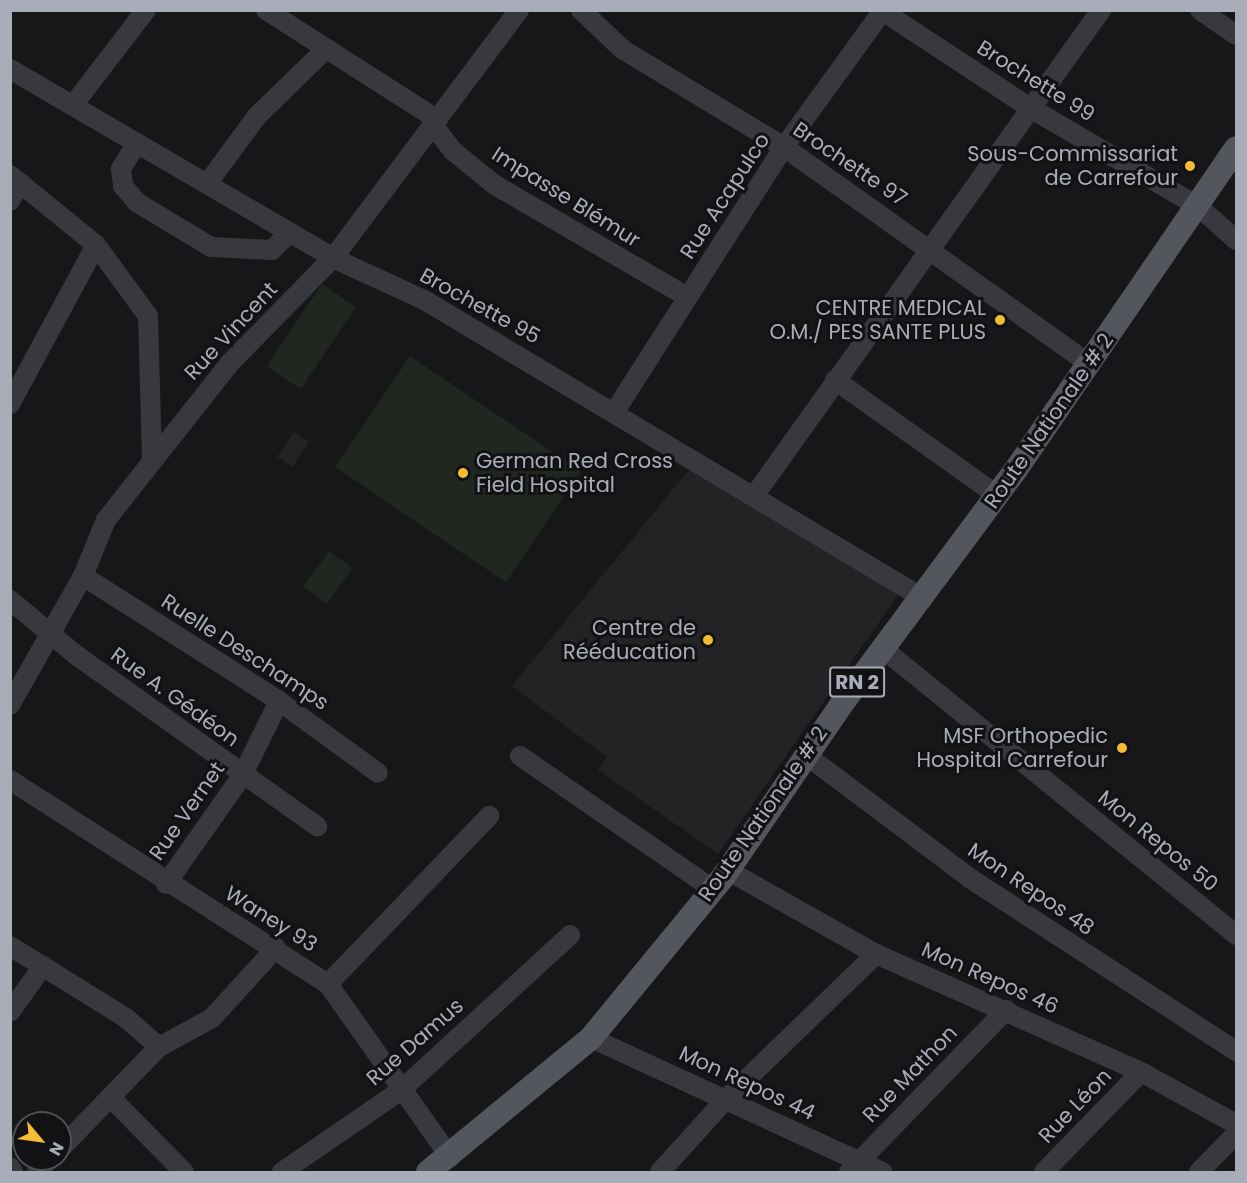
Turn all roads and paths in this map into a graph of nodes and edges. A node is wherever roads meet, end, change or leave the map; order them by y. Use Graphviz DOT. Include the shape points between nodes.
graph roads {
  1 [pos="146,10"];
  2 [pos="266,10"];
  3 [pos="581,10"];
  4 [pos="1101,10"];
  5 [pos="1200,10"];
  6 [pos="519,11"];
  7 [pos="882,11"];
  8 [pos="1236,35"];
  9 [pos="326,49"];
  10 [pos="10,69"];
  11 [pos="73,105"];
  12 [pos="1032,109"];
  13 [pos="435,122"];
  14 [pos="137,143"];
  15 [pos="784,147"];
  16 [pos="1236,148"];
  17 [pos="15,179"];
  18 [pos="207,184"];
  19 [pos="10,201"];
  20 [pos="1199,207"];
  21 [pos="290,232"];
  22 [pos="1236,240"];
  23 [pos="96,246"];
  24 [pos="932,248"];
  25 [pos="333,258"];
  26 [pos="686,296"];
  27 [pos="1089,364"];
  28 [pos="835,380"];
  29 [pos="10,405"];
  30 [pos="615,411"];
  31 [pos="152,458"];
  32 [pos="998,495"];
  33 [pos="754,496"];
  34 [pos="83,576"];
  35 [pos="921,597"];
  36 [pos="10,600"];
  37 [pos="47,633"];
  38 [pos="882,648"];
  39 [pos="279,701"];
  40 [pos="10,705"];
  41 [pos="806,755"];
  42 [pos="520,756"];
  43 [pos="378,773"];
  44 [pos="242,776"];
  45 [pos="10,780"];
  46 [pos="489,816"];
  47 [pos="317,825"];
  48 [pos="720,879"];
  49 [pos="166,884"];
  50 [pos="1236,935"];
  51 [pos="570,936"];
  52 [pos="10,946"];
  53 [pos="276,948"];
  54 [pos="876,954"];
  55 [pos="43,966"];
  56 [pos="328,984"];
  57 [pos="1006,1010"];
  58 [pos="10,1012"];
  59 [pos="591,1038"];
  60 [pos="159,1047"];
  61 [pos="1236,1051"];
  62 [pos="1141,1072"];
  63 [pos="399,1091"];
  64 [pos="110,1097"];
  65 [pos="726,1099"];
  66 [pos="1236,1124"];
  67 [pos="1236,1134"];
  68 [pos="72,1137"];
  69 [pos="450,1157"];
  70 [pos="10,1167"];
  71 [pos="854,1167"];
  72 [pos="13,1173"];
  73 [pos="184,1173"];
  74 [pos="282,1173"];
  75 [pos="428,1173"];
  76 [pos="660,1173"];
  77 [pos="883,1173"];
  78 [pos="1044,1173"];
  79 [pos="1199,1173"];
  1 -- 11 [label="street"];
  2 -- 9 [label="street"];
  3 -- 15 [label="street, Brochette 97" via="644,64 690,86"];
  4 -- 12 [label="street"];
  5 -- 8 [label="street"];
  6 -- 13 [label="street, Rue Vincent"];
  7 -- 12 [label="street, Brochette 99"];
  7 -- 15 [label="street, Rue Acapulco"];
  9 -- 13 [label="street"];
  9 -- 18 [label="street" via="257,116"];
  10 -- 11 [label="street, Brochette 95"];
  11 -- 14 [label="street, Brochette 95"];
  12 -- 20 [label="street, Brochette 99"];
  12 -- 24 [label="street"];
  13 -- 25 [label="street, Rue Vincent"];
  13 -- 26 [label="street, Impasse Blémur" via="453,152 511,196"];
  14 -- 18 [label="street, Brochette 95"];
  14 -- 21 [label="street" via="121,169 123,186 138,203 211,247 272,250"];
  15 -- 24 [label="street, Brochette 97"];
  15 -- 26 [label="street, Rue Acapulco" via="727,243"];
  16 -- 20 [label="main road, Route Nationale # 2 / RN 2"];
  17 -- 19 [label="street"];
  17 -- 23 [label="street"];
  18 -- 21 [label="street, Brochette 95"];
  20 -- 22 [label="street, Brochette 99"];
  20 -- 27 [label="main road, Route Nationale # 2 / RN 2"];
  21 -- 25 [label="street, Brochette 95"];
  23 -- 29 [label="street"];
  23 -- 31 [label="street" via="148,316"];
  24 -- 27 [label="street, Brochette 97"];
  24 -- 28 [label="street"];
  25 -- 30 [label="street, Brochette 95" via="426,301"];
  25 -- 31 [label="street, Rue Vincent" via="230,363"];
  26 -- 30 [label="street, Rue Acapulco"];
  27 -- 32 [label="main road, Route Nationale # 2 / RN 2"];
  28 -- 32 [label="street"];
  28 -- 33 [label="street"];
  30 -- 33 [label="street, Brochette 95"];
  31 -- 34 [label="street, Rue Vincent" via="106,520"];
  32 -- 35 [label="main road, Route Nationale # 2 / RN 2"];
  33 -- 35 [label="street, Brochette 95"];
  34 -- 37 [label="street, Rue Vincent"];
  34 -- 39 [label="street, Ruelle Deschamps"];
  35 -- 38 [label="main road, Route Nationale # 2 / RN 2"];
  36 -- 37 [label="street, Rue A. Gédéon"];
  37 -- 40 [label="street, Rue Vincent"];
  37 -- 44 [label="street, Rue A. Gédéon"];
  38 -- 41 [label="main road, Route Nationale # 2 / RN 2"];
  38 -- 50 [label="street, Mon Repos 50"];
  39 -- 43 [label="street, Ruelle Deschamps"];
  39 -- 44 [label="street, Rue Vernet"];
  41 -- 48 [label="main road, Route Nationale # 2 / RN 2"];
  41 -- 61 [label="street, Mon Repos 48" via="971,879"];
  42 -- 48 [label="street, Mon Repos 46"];
  44 -- 47 [label="street, Rue A. Gédéon"];
  44 -- 49 [label="street, Rue Vernet"];
  45 -- 49 [label="street, Waney 93"];
  46 -- 56 [label="street"];
  48 -- 54 [label="street, Mon Repos 46"];
  48 -- 59 [label="main road, Route Nationale # 2 / RN 2"];
  49 -- 53 [label="street, Waney 93"];
  51 -- 63 [label="street, Rue Damus"];
  52 -- 55 [label="street"];
  53 -- 56 [label="street, Waney 93"];
  53 -- 60 [label="street" via="212,1018"];
  54 -- 57 [label="street, Mon Repos 46"];
  54 -- 65 [label="street"];
  55 -- 58 [label="street"];
  55 -- 60 [label="street" via="126,1018"];
  56 -- 63 [label="street, Waney 93"];
  57 -- 62 [label="street, Mon Repos 46"];
  57 -- 71 [label="street, Rue Mathon"];
  59 -- 65 [label="street, Mon Repos 44"];
  59 -- 69 [label="main road, Route Nationale # 2 / RN 2"];
  60 -- 64 [label="street"];
  62 -- 66 [label="street, Mon Repos 46"];
  62 -- 78 [label="street, Rue Léon"];
  63 -- 69 [label="street, Waney 93"];
  63 -- 74 [label="street, Rue Damus"];
  64 -- 68 [label="street"];
  64 -- 73 [label="street"];
  65 -- 71 [label="street, Mon Repos 44"];
  65 -- 76 [label="street"];
  67 -- 79 [label="street"];
  69 -- 75 [label="main road, Route Nationale # 2 / RN 2"];
  70 -- 72 [label="street"];
  71 -- 77 [label="street, Mon Repos 44"];
}
